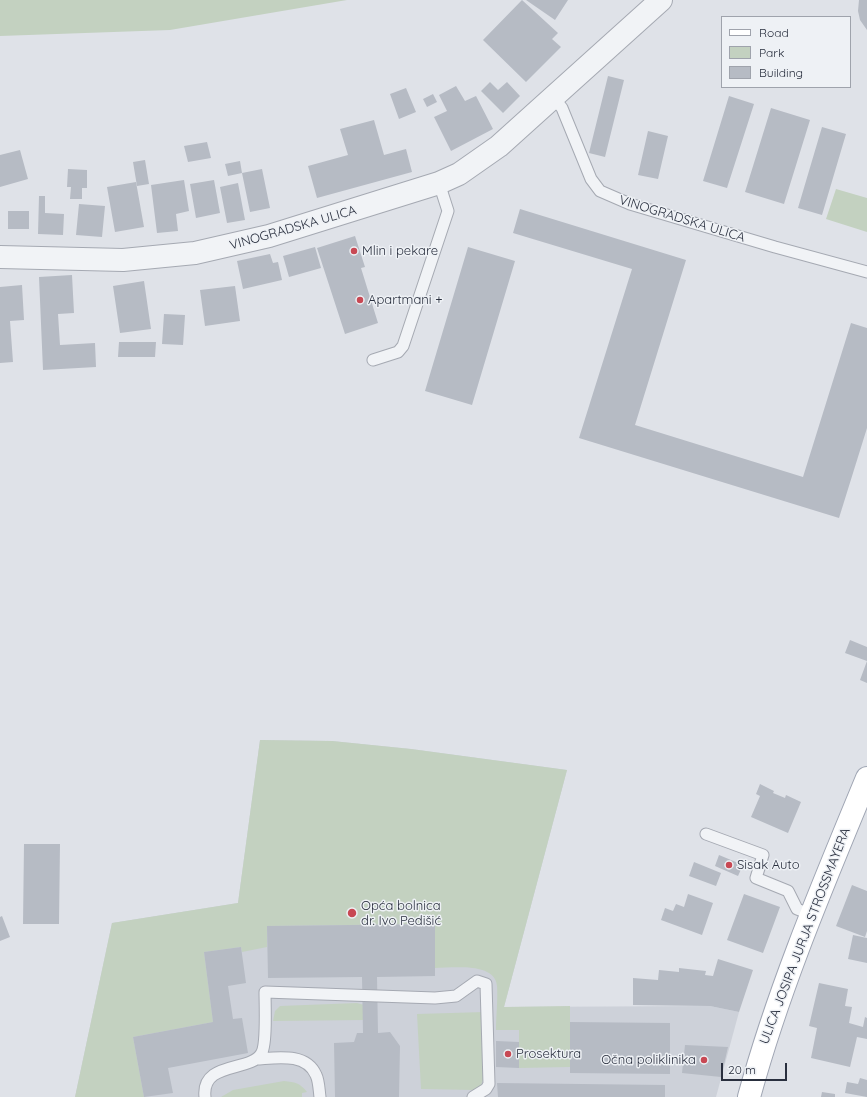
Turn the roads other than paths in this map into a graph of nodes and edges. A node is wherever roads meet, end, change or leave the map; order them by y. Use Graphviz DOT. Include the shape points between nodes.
graph roads {
  1 [pos="661,0"];
  2 [pos="554,98"];
  3 [pos="439,183"];
  4 [pos="0,257"];
  5 [pos="867,272"];
  6 [pos="373,360"];
  7 [pos="867,778"];
  8 [pos="706,834"];
  9 [pos="812,915"];
  10 [pos="256,1059"];
  11 [pos="205,1097"];
  12 [pos="320,1097"];
  13 [pos="473,1097"];
  14 [pos="749,1097"];
  1 -- 2 [label="street, VINOGRADSKA ULICA"];
  2 -- 3 [label="street, VINOGRADSKA ULICA" via="499,146 465,170"];
  2 -- 5 [label="lane, VINOGRADSKA ULICA" via="562,108 590,179 600,191 630,204"];
  3 -- 4 [label="street, VINOGRADSKA ULICA" via="269,236 195,253 123,260"];
  3 -- 6 [label="lane" via="445,198 447,216 403,346 398,352"];
  7 -- 9 [label="main road, ULICA JOSIPA JURJA STROSSMAYERA"];
  8 -- 9 [label="lane" via="763,855 756,878 788,890 797,909"];
  9 -- 14 [label="main road, ULICA JOSIPA JURJA STROSSMAYERA" via="769,1026"];
  10 -- 11 [label="lane" via="216,1072 208,1081"];
  10 -- 12 [label="lane" via="282,1057 308,1064 317,1075"];
  10 -- 13 [label="lane" via="262,1053 264,1044 265,992 435,998 456,996 477,981 486,984 489,1084"];
}
